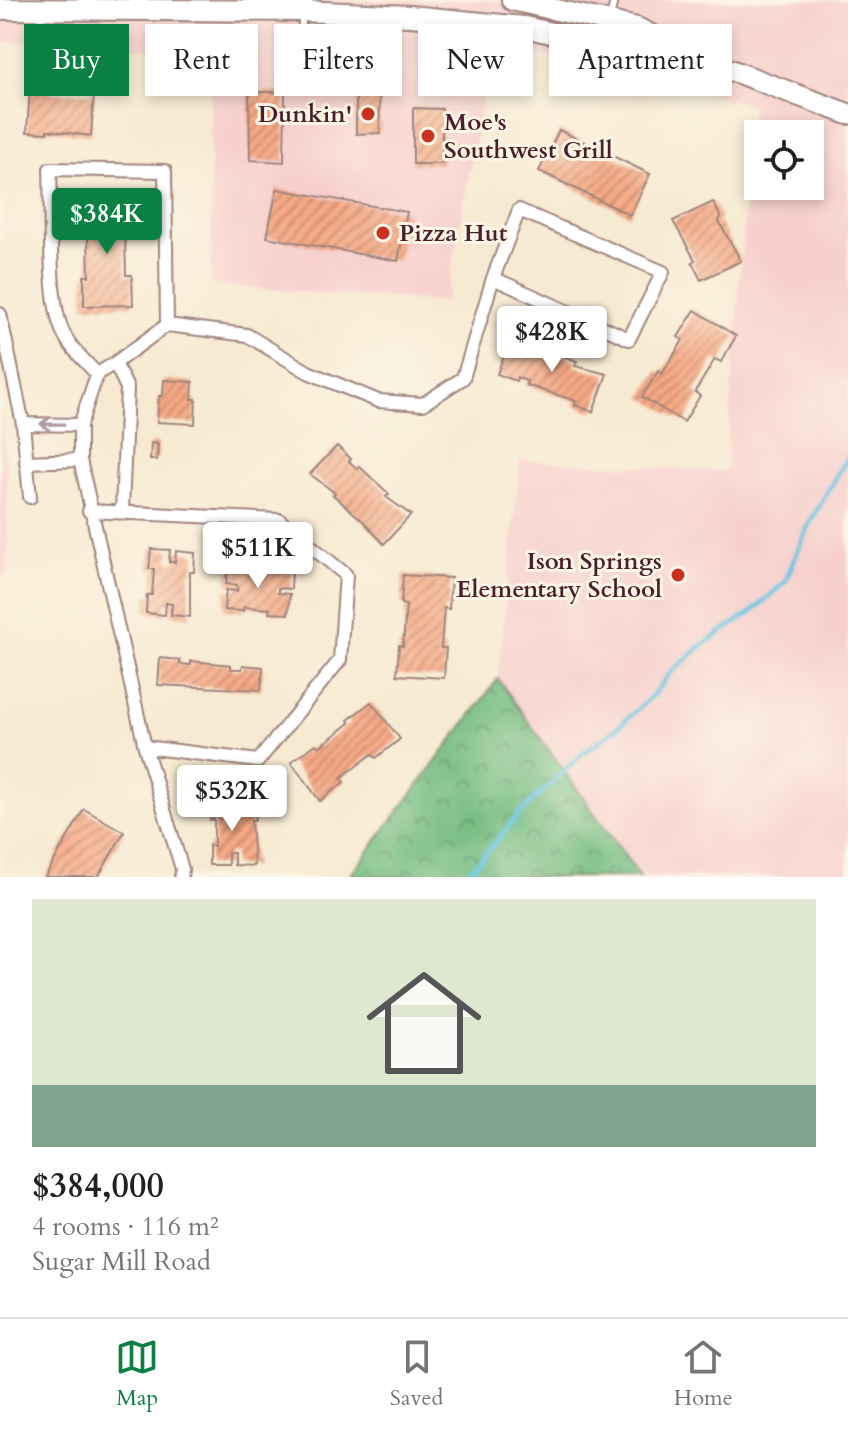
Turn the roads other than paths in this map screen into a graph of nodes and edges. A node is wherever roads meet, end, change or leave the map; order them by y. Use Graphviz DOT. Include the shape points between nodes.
graph roads {
  1 [pos="512,0"];
  2 [pos="614,0"];
  3 [pos="0,9"];
  4 [pos="302,11"];
  5 [pos="609,21"];
  6 [pos="302,24"];
  7 [pos="621,24"];
  8 [pos="549,33"];
  9 [pos="732,70"];
  10 [pos="848,114"];
  11 [pos="493,278"];
  12 [pos="0,314"];
  13 [pos="167,325"];
  14 [pos="115,363"];
  15 [pos="5,372"];
  16 [pos="97,374"];
  17 [pos="23,424"];
  18 [pos="80,425"];
  19 [pos="80,460"];
  20 [pos="26,462"];
  21 [pos="30,497"];
  22 [pos="89,511"];
  23 [pos="122,511"];
  24 [pos="145,747"];
  25 [pos="178,874"];
  1 -- 5 [label="main road"];
  2 -- 5 [label="lane"];
  3 -- 4 [label="main road"];
  4 -- 6 [label="lane"];
  4 -- 8 [label="main road" via="481,22"];
  5 -- 7 [label="main road"];
  9 -- 10 [label="main road"];
  11 -- 11 [label="street" via="519,210 663,272 629,339"];
  11 -- 13 [label="street" via="463,378 423,404 378,401 308,372 247,335"];
  12 -- 15 [label="street"];
  13 -- 14 [label="street"];
  13 -- 16 [label="street" via="165,171 50,169 54,299 62,331"];
  14 -- 16 [label="street"];
  14 -- 23 [label="street" via="127,388"];
  15 -- 17 [label="street"];
  16 -- 18 [label="street"];
  18 -- 17 [label="street, one-way"];
  17 -- 20 [label="street"];
  18 -- 19 [label="street"];
  19 -- 20 [label="street"];
  19 -- 22 [label="street"];
  20 -- 21 [label="street"];
  22 -- 23 [label="street"];
  22 -- 24 [label="street"];
  23 -- 24 [label="street" via="279,520 346,575 340,660 258,761"];
  24 -- 25 [label="street"];
}
